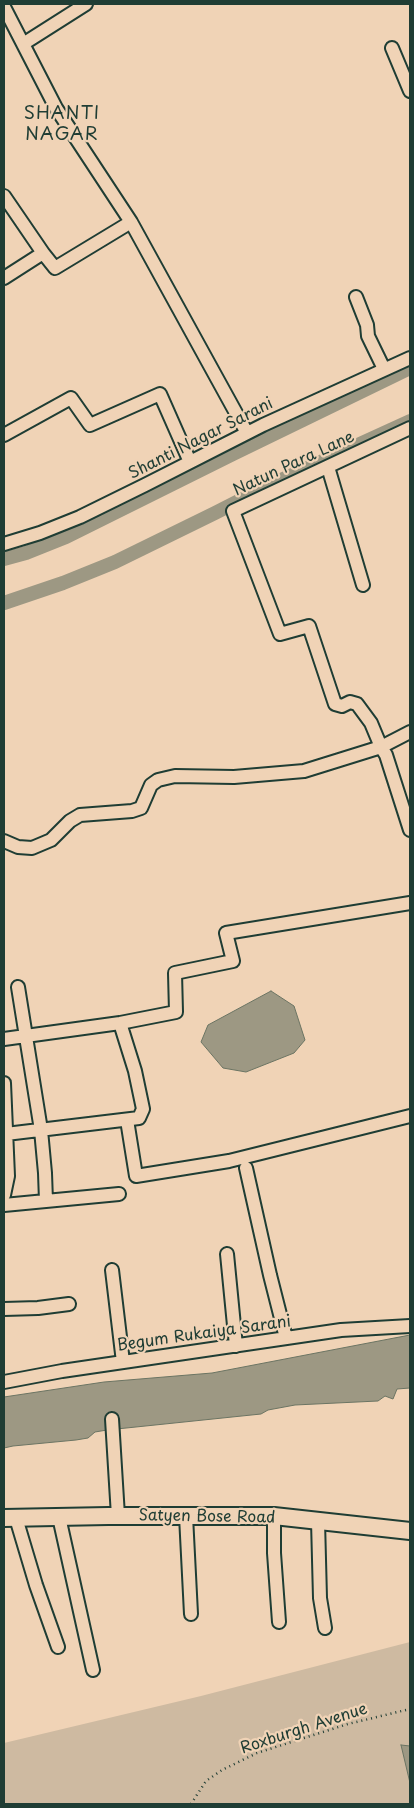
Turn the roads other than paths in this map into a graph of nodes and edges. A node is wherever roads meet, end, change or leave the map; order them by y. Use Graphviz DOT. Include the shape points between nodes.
graph roads {
  1 [pos="86,4"];
  2 [pos="4,7"];
  3 [pos="23,44"];
  4 [pos="392,48"];
  5 [pos="410,90"];
  6 [pos="4,196"];
  7 [pos="131,222"];
  8 [pos="43,253"];
  9 [pos="4,278"];
  10 [pos="356,297"];
  11 [pos="410,358"];
  12 [pos="384,370"];
  13 [pos="410,428"];
  14 [pos="247,433"];
  15 [pos="4,435"];
  16 [pos="190,462"];
  17 [pos="328,467"];
  18 [pos="4,544"];
  19 [pos="363,585"];
  20 [pos="410,732"];
  21 [pos="381,747"];
  22 [pos="410,830"];
  23 [pos="4,841"];
  24 [pos="410,903"];
  25 [pos="18,987"];
  26 [pos="120,1022"];
  27 [pos="25,1036"];
  28 [pos="4,1039"];
  29 [pos="4,1083"];
  30 [pos="410,1116"];
  31 [pos="127,1120"];
  32 [pos="41,1130"];
  33 [pos="6,1134"];
  34 [pos="246,1168"];
  35 [pos="119,1194"];
  36 [pos="4,1195"];
  37 [pos="46,1201"];
  38 [pos="4,1205"];
  39 [pos="227,1254"];
  40 [pos="112,1270"];
  41 [pos="69,1304"];
  42 [pos="4,1309"];
  43 [pos="410,1326"];
  44 [pos="286,1338"];
  45 [pos="236,1346"];
  46 [pos="123,1362"];
  47 [pos="4,1382"];
  48 [pos="112,1419"];
  49 [pos="118,1516"];
  50 [pos="186,1516"];
  51 [pos="274,1516"];
  52 [pos="59,1517"];
  53 [pos="10,1518"];
  54 [pos="318,1521"];
  55 [pos="410,1531"];
  56 [pos="191,1614"];
  57 [pos="279,1622"];
  58 [pos="325,1628"];
  59 [pos="58,1647"];
  60 [pos="93,1670"];
  1 -- 3 [label="street"];
  2 -- 3 [label="street"];
  3 -- 7 [label="street" via="56,108"];
  4 -- 5 [label="street"];
  6 -- 8 [label="street"];
  7 -- 8 [label="street" via="55,268"];
  7 -- 14 [label="street"];
  8 -- 9 [label="street"];
  10 -- 12 [label="street" via="368,336"];
  11 -- 12 [label="street, Shanti Nagar Sarani"];
  12 -- 14 [label="street, Shanti Nagar Sarani"];
  13 -- 17 [label="street, Natun Para Lane"];
  14 -- 16 [label="street, Shanti Nagar Sarani"];
  15 -- 16 [label="street" via="71,398 90,425 160,394"];
  16 -- 18 [label="street, Shanti Nagar Sarani" via="80,517"];
  17 -- 19 [label="street"];
  17 -- 21 [label="street, Natun Para Lane" via="233,511 280,634 309,626 336,704 357,704 371,723"];
  20 -- 21 [label="street"];
  21 -- 22 [label="street"];
  21 -- 23 [label="street" via="304,771 234,777 175,776 158,780 151,785 141,808 80,815 51,840 32,848"];
  24 -- 26 [label="street" via="226,933 233,961 175,973 176,1012"];
  25 -- 27 [label="street"];
  26 -- 27 [label="street"];
  26 -- 31 [label="street" via="144,1108 139,1118"];
  27 -- 28 [label="street"];
  27 -- 32 [label="street"];
  29 -- 33 [label="street"];
  30 -- 31 [label="street" via="228,1161 136,1176"];
  31 -- 32 [label="street"];
  32 -- 33 [label="street"];
  32 -- 37 [label="street"];
  33 -- 36 [label="street" via="8,1176"];
  34 -- 44 [label="street"];
  35 -- 37 [label="street"];
  37 -- 38 [label="street"];
  39 -- 45 [label="street"];
  40 -- 46 [label="street"];
  41 -- 42 [label="street"];
  43 -- 44 [label="street, Begum Rukaiya Sarani" via="341,1330"];
  44 -- 45 [label="street, Begum Rukaiya Sarani"];
  45 -- 46 [label="street, Begum Rukaiya Sarani"];
  46 -- 47 [label="street, Begum Rukaiya Sarani"];
  48 -- 49 [label="street"];
  49 -- 50 [label="main road, Satyen Bose Road"];
  49 -- 52 [label="main road, Satyen Bose Road"];
  50 -- 51 [label="main road, Satyen Bose Road"];
  50 -- 56 [label="street"];
  51 -- 54 [label="main road, Satyen Bose Road"];
  51 -- 57 [label="street"];
  52 -- 53 [label="main road, Satyen Bose Road"];
  52 -- 60 [label="street"];
  53 -- 59 [label="street"];
  54 -- 55 [label="main road, Satyen Bose Road"];
  54 -- 58 [label="street" via="320,1598"];
}
